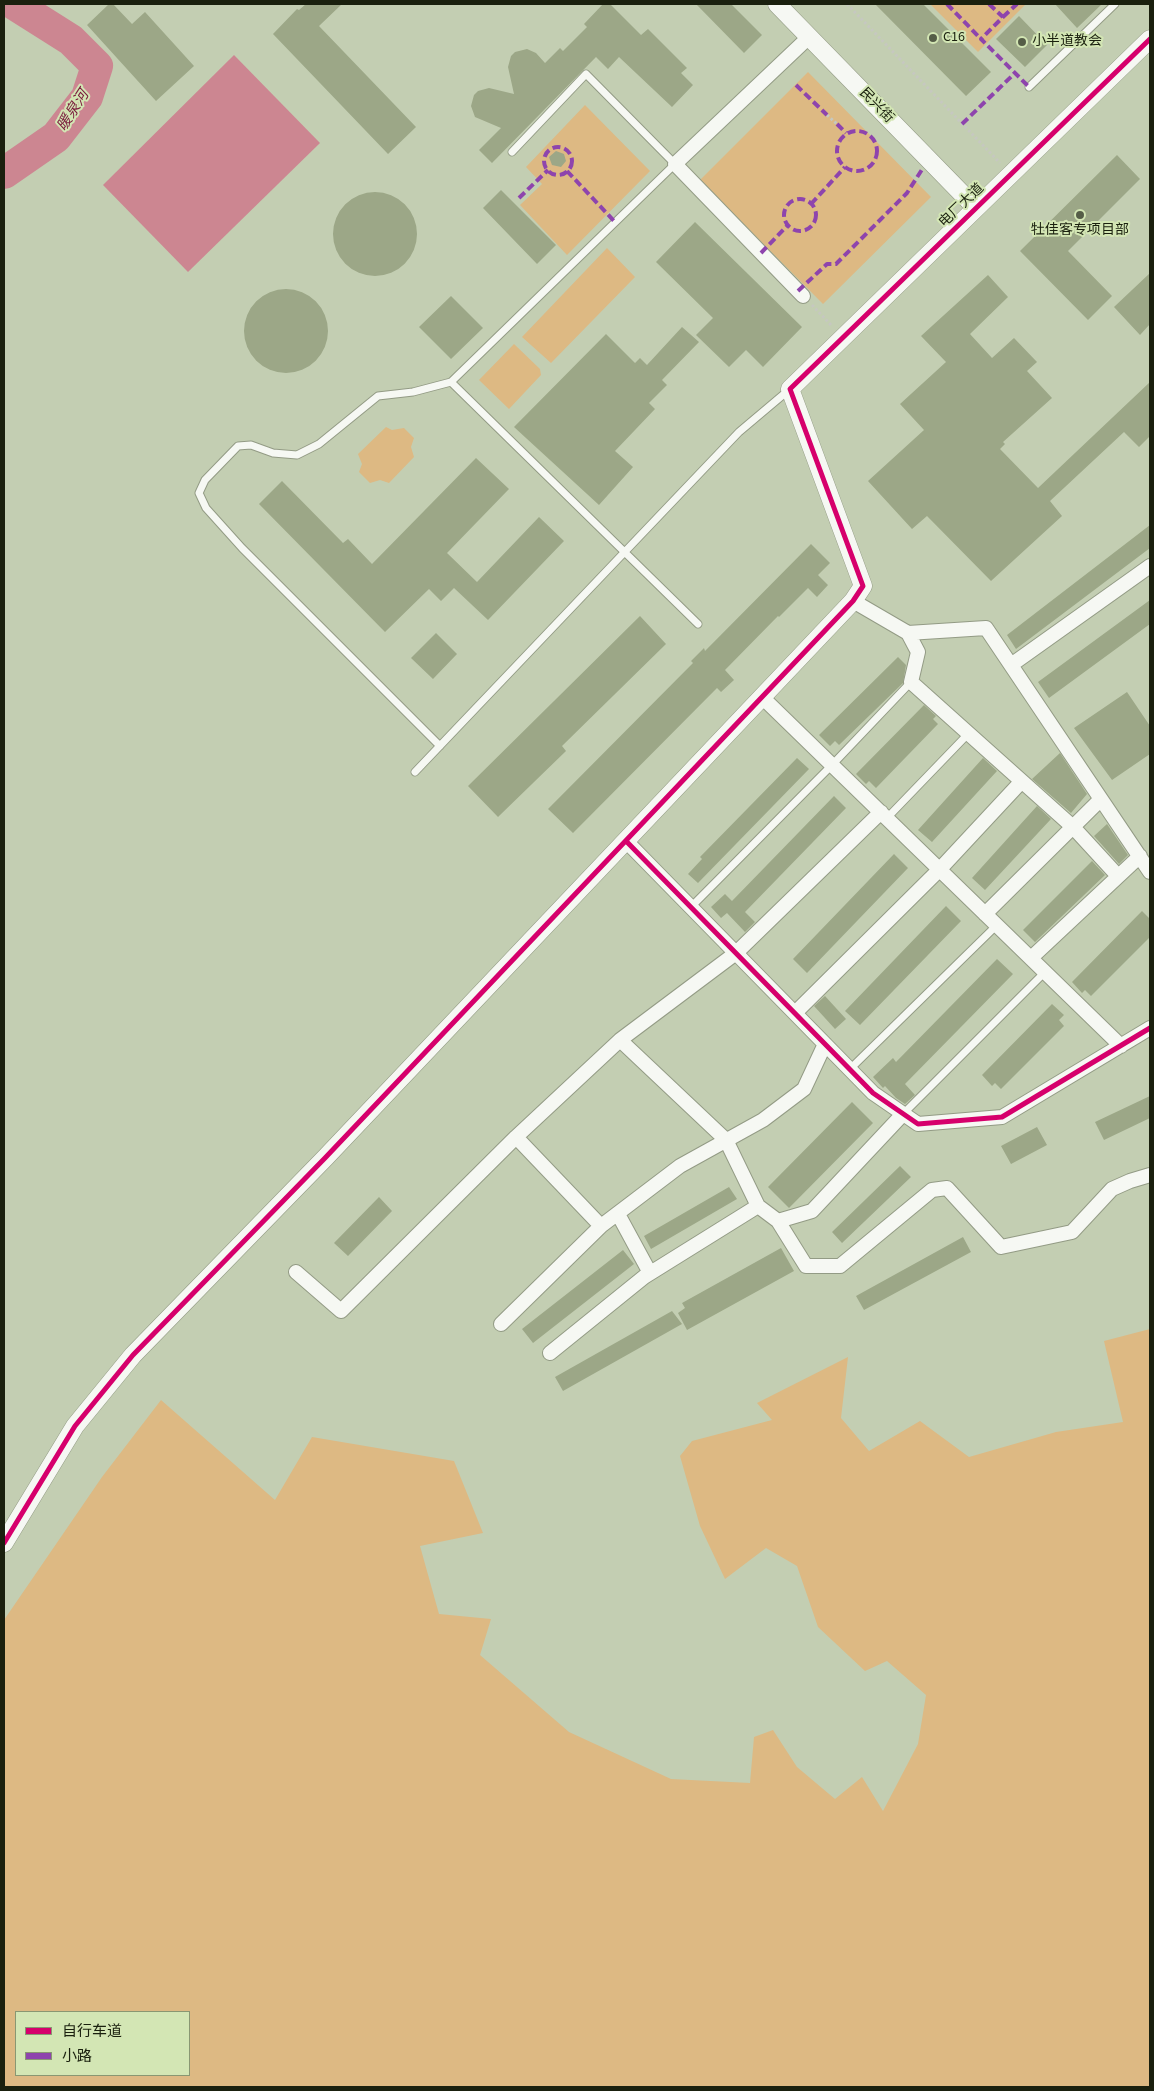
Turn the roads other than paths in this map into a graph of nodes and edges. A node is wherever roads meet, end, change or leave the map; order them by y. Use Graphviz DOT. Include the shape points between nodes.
graph roads {
  1 [pos="777,4"];
  2 [pos="1115,4"];
  3 [pos="809,37"];
  4 [pos="1150,39"];
  5 [pos="1029,87"];
  6 [pos="512,152"];
  7 [pos="675,164"];
  8 [pos="976,208"];
  9 [pos="803,296"];
  10 [pos="451,382"];
  11 [pos="790,388"];
  12 [pos="626,552"];
  13 [pos="1150,566"];
  14 [pos="853,602"];
  15 [pos="698,624"];
  16 [pos="908,633"];
  17 [pos="1011,665"];
  18 [pos="911,682"];
  19 [pos="762,697"];
  20 [pos="968,734"];
  21 [pos="440,746"];
  22 [pos="832,765"];
  23 [pos="415,772"];
  24 [pos="1021,782"];
  25 [pos="1101,799"];
  26 [pos="884,815"];
  27 [pos="1073,827"];
  28 [pos="626,841"];
  29 [pos="1140,856"];
  30 [pos="940,869"];
  31 [pos="1150,872"];
  32 [pos="1118,876"];
  33 [pos="691,907"];
  34 [pos="985,914"];
  35 [pos="997,925"];
  36 [pos="736,953"];
  37 [pos="1031,958"];
  38 [pos="1045,972"];
  39 [pos="795,1013"];
  40 [pos="1150,1028"];
  41 [pos="620,1040"];
  42 [pos="825,1044"];
  43 [pos="1121,1046"];
  44 [pos="850,1069"];
  45 [pos="903,1114"];
  46 [pos="516,1137"];
  47 [pos="726,1140"];
  48 [pos="1150,1176"];
  49 [pos="758,1206"];
  50 [pos="618,1214"];
  51 [pos="778,1221"];
  52 [pos="602,1226"];
  53 [pos="296,1272"];
  54 [pos="650,1273"];
  55 [pos="501,1324"];
  56 [pos="550,1353"];
  57 [pos="4,1544"];
  1 -- 3 [label="street, 民兴街"];
  2 -- 5 [label="lane"];
  3 -- 7 [label="street"];
  3 -- 8 [label="street, 民兴街"];
  4 -- 8 [label="street, 电厂大道"];
  6 -- 7 [label="lane" via="586,74"];
  7 -- 9 [label="street"];
  7 -- 10 [label="lane"];
  8 -- 11 [label="street, 电厂大道"];
  10 -- 12 [label="lane"];
  10 -- 21 [label="lane" via="413,392 378,396 319,444 297,454 238,446 205,480 200,493 206,508 242,548"];
  11 -- 12 [label="lane" via="739,432"];
  11 -- 14 [label="street" via="863,586"];
  12 -- 15 [label="lane"];
  12 -- 21 [label="lane"];
  13 -- 17 [label="street"];
  14 -- 16 [label="street"];
  14 -- 19 [label="street"];
  16 -- 17 [label="street" via="986,628"];
  16 -- 18 [label="street" via="918,652"];
  17 -- 25 [label="street"];
  18 -- 20 [label="street"];
  18 -- 22 [label="lane"];
  19 -- 22 [label="street"];
  19 -- 28 [label="street"];
  20 -- 24 [label="street"];
  20 -- 26 [label="lane"];
  21 -- 23 [label="lane"];
  22 -- 26 [label="street"];
  22 -- 33 [label="lane"];
  24 -- 27 [label="street"];
  24 -- 30 [label="street"];
  25 -- 27 [label="street"];
  25 -- 29 [label="street"];
  26 -- 30 [label="street"];
  26 -- 36 [label="street"];
  27 -- 32 [label="street"];
  27 -- 34 [label="street"];
  28 -- 33 [label="street"];
  28 -- 57 [label="street" via="326,1158 133,1355 75,1426"];
  29 -- 31 [label="street"];
  29 -- 32 [label="street"];
  30 -- 34 [label="street"];
  30 -- 39 [label="street"];
  32 -- 37 [label="street"];
  33 -- 36 [label="street"];
  34 -- 35 [label="street"];
  35 -- 37 [label="street"];
  35 -- 44 [label="lane"];
  36 -- 39 [label="street"];
  36 -- 41 [label="street"];
  37 -- 38 [label="street"];
  38 -- 43 [label="street"];
  38 -- 45 [label="lane"];
  39 -- 42 [label="street"];
  40 -- 43 [label="street"];
  41 -- 46 [label="street"];
  41 -- 47 [label="street"];
  42 -- 44 [label="street"];
  42 -- 47 [label="street" via="804,1089 763,1120"];
  43 -- 45 [label="street" via="1002,1117 918,1124"];
  44 -- 45 [label="street" via="873,1093"];
  45 -- 51 [label="street" via="812,1211"];
  46 -- 52 [label="street"];
  46 -- 53 [label="street" via="341,1311"];
  47 -- 49 [label="street"];
  47 -- 50 [label="street" via="680,1166"];
  48 -- 51 [label="street" via="1112,1189 1072,1232 1001,1247 946,1188 932,1190 840,1266 806,1266"];
  49 -- 51 [label="street"];
  49 -- 54 [label="street"];
  50 -- 52 [label="street"];
  50 -- 54 [label="street"];
  52 -- 55 [label="street"];
  54 -- 56 [label="street"];
}
